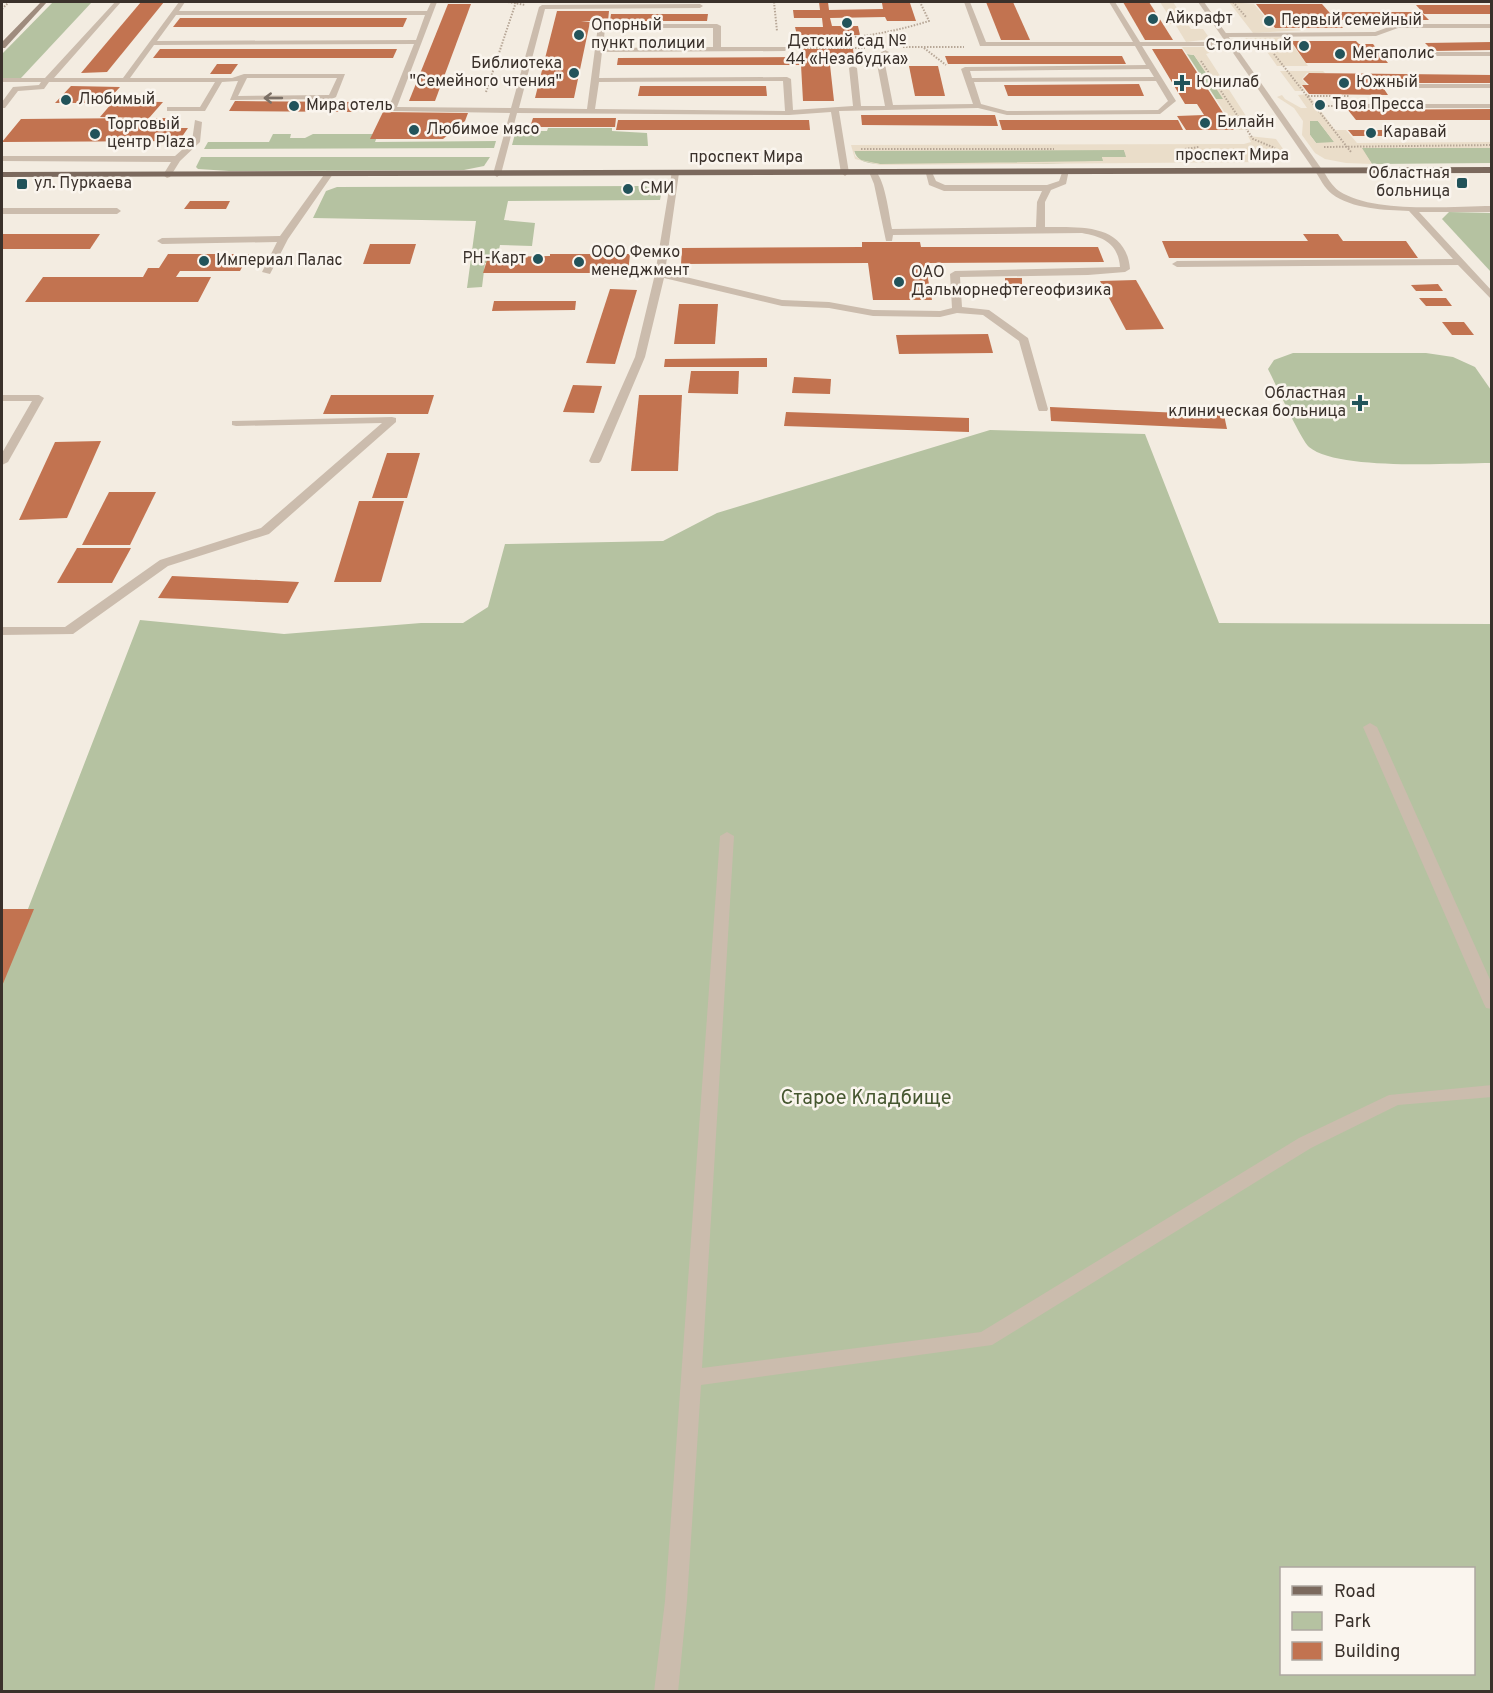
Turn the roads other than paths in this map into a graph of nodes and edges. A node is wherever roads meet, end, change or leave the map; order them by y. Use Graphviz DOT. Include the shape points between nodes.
graph roads {
  1 [pos="44,2"];
  2 [pos="118,2"];
  3 [pos="182,2"];
  4 [pos="312,2"];
  5 [pos="434,2"];
  6 [pos="967,2"];
  7 [pos="1112,2"];
  8 [pos="1201,2"];
  9 [pos="596,4"];
  10 [pos="651,4"];
  11 [pos="700,6"];
  12 [pos="174,13"];
  13 [pos="306,13"];
  14 [pos="430,13"];
  15 [pos="1491,26"];
  16 [pos="1226,34"];
  17 [pos="419,42"];
  18 [pos="153,43"];
  19 [pos="1137,44"];
  20 [pos="1232,44"];
  21 [pos="2,46"];
  22 [pos="717,49"];
  23 [pos="785,49"];
  24 [pos="598,50"];
  25 [pos="885,52"];
  26 [pos="1424,54"];
  27 [pos="1491,54"];
  28 [pos="1151,67"];
  29 [pos="853,68"];
  30 [pos="244,76"];
  31 [pos="1158,79"];
  32 [pos="220,80"];
  33 [pos="596,80"];
  34 [pos="969,80"];
  35 [pos="2,81"];
  36 [pos="46,81"];
  37 [pos="124,81"];
  38 [pos="1491,86"];
  39 [pos="1405,87"];
  40 [pos="2,106"];
  41 [pos="978,106"];
  42 [pos="1365,106"];
  43 [pos="1491,106"];
  44 [pos="170,109"];
  45 [pos="835,109"];
  46 [pos="857,109"];
  47 [pos="890,109"];
  48 [pos="513,110"];
  49 [pos="591,111"];
  50 [pos="789,113"];
  51 [pos="198,122"];
  52 [pos="2,159"];
  53 [pos="177,159"];
  54 [pos="1491,170"];
  55 [pos="1319,171"];
  56 [pos="845,172"];
  57 [pos="873,172"];
  58 [pos="928,172"];
  59 [pos="1066,172"];
  60 [pos="675,173"];
  61 [pos="329,174"];
  62 [pos="497,174"];
  63 [pos="2,175"];
  64 [pos="167,175"];
  65 [pos="1048,188"];
  66 [pos="1411,208"];
  67 [pos="1491,209"];
  68 [pos="2,211"];
  69 [pos="117,211"];
  70 [pos="1040,230"];
  71 [pos="283,239"];
  72 [pos="162,241"];
  73 [pos="1460,262"];
  74 [pos="1177,264"];
  75 [pos="267,272"];
  76 [pos="660,274"];
  77 [pos="1491,297"];
  78 [pos="957,310"];
  79 [pos="2,398"];
  80 [pos="1043,409"];
  81 [pos="236,423"];
  82 [pos="595,461"];
  83 [pos="2,462"];
  84 [pos="2,632"];
  85 [pos="1370,726"];
  86 [pos="727,836"];
  87 [pos="1491,1004"];
  88 [pos="1491,1091"];
  89 [pos="691,1378"];
  90 [pos="666,1692"];
  1 -- 21 [label="main road"];
  2 -- 36 [label="street"];
  3 -- 12 [label="street"];
  4 -- 13 [label="street"];
  5 -- 14 [label="street"];
  6 -- 19 [label="street" via="983,44"];
  7 -- 19 [label="street"];
  8 -- 16 [label="street"];
  9 -- 10 [label="street"];
  9 -- 48 [label="street" via="542,7"];
  10 -- 11 [label="street"];
  12 -- 13 [label="street"];
  12 -- 18 [label="street"];
  13 -- 14 [label="street"];
  14 -- 17 [label="street"];
  15 -- 16 [label="street" via="1396,26 1376,34"];
  16 -- 20 [label="street"];
  17 -- 18 [label="street"];
  17 -- 48 [label="street" via="392,109"];
  18 -- 37 [label="street"];
  19 -- 20 [label="street"];
  19 -- 28 [label="street"];
  20 -- 55 [label="street"];
  22 -- 23 [label="street"];
  22 -- 24 [label="street"];
  22 -- 24 [label="street" via="717,26 602,26"];
  24 -- 33 [label="street"];
  25 -- 47 [label="street" via="881,64"];
  26 -- 27 [label="street"];
  28 -- 31 [label="street"];
  28 -- 34 [label="street" via="965,69"];
  29 -- 46 [label="street"];
  30 -- 30 [label="street, one-way" via="299,76 342,76 332,98 233,98"];
  30 -- 32 [label="street"];
  31 -- 34 [label="street"];
  31 -- 41 [label="street" via="1172,101 1160,112 1007,112"];
  32 -- 37 [label="street"];
  32 -- 44 [label="street" via="202,109"];
  33 -- 49 [label="street"];
  33 -- 50 [label="street" via="787,79"];
  34 -- 41 [label="street"];
  35 -- 36 [label="street"];
  36 -- 37 [label="street"];
  36 -- 40 [label="street" via="41,87 16,89"];
  38 -- 39 [label="street"];
  41 -- 47 [label="street"];
  42 -- 43 [label="street"];
  45 -- 46 [label="street"];
  45 -- 50 [label="street"];
  45 -- 56 [label="street"];
  46 -- 47 [label="street"];
  48 -- 49 [label="street"];
  48 -- 62 [label="street"];
  49 -- 50 [label="street"];
  51 -- 53 [label="street" via="196,142"];
  52 -- 53 [label="street"];
  53 -- 64 [label="street"];
  54 -- 55 [label="main road, проспект Мира"];
  55 -- 59 [label="main road, проспект Мира"];
  55 -- 66 [label="street" via="1332,189 1347,198"];
  56 -- 57 [label="main road, проспект Мира"];
  56 -- 60 [label="main road, проспект Мира"];
  57 -- 58 [label="main road, проспект Мира"];
  57 -- 70 [label="street" via="888,235"];
  58 -- 59 [label="main road, проспект Мира"];
  58 -- 65 [label="street" via="933,183 944,188"];
  59 -- 65 [label="street" via="1064,183"];
  60 -- 62 [label="main road, проспект Мира"];
  60 -- 76 [label="street"];
  61 -- 62 [label="main road, проспект Мира"];
  61 -- 64 [label="main road, проспект Мира"];
  61 -- 71 [label="street"];
  63 -- 64 [label="main road, проспект Мира"];
  65 -- 70 [label="street" via="1041,202"];
  66 -- 67 [label="street"];
  66 -- 73 [label="street"];
  68 -- 69 [label="street"];
  70 -- 78 [label="street" via="1090,230 1116,241 1126,258 1125,269 955,274"];
  71 -- 72 [label="street"];
  71 -- 75 [label="street"];
  73 -- 74 [label="street"];
  73 -- 77 [label="street"];
  76 -- 78 [label="street" via="782,303 830,305 873,314 940,314"];
  76 -- 82 [label="street" via="640,357"];
  78 -- 80 [label="street" via="987,312 1024,340"];
  79 -- 83 [label="street" via="39,398"];
  81 -- 84 [label="street" via="392,420 265,531 164,563 68,632"];
  85 -- 87 [label="street"];
  86 -- 89 [label="street"];
  88 -- 89 [label="street" via="1395,1099 1305,1143 985,1339"];
  89 -- 90 [label="street"];
}
